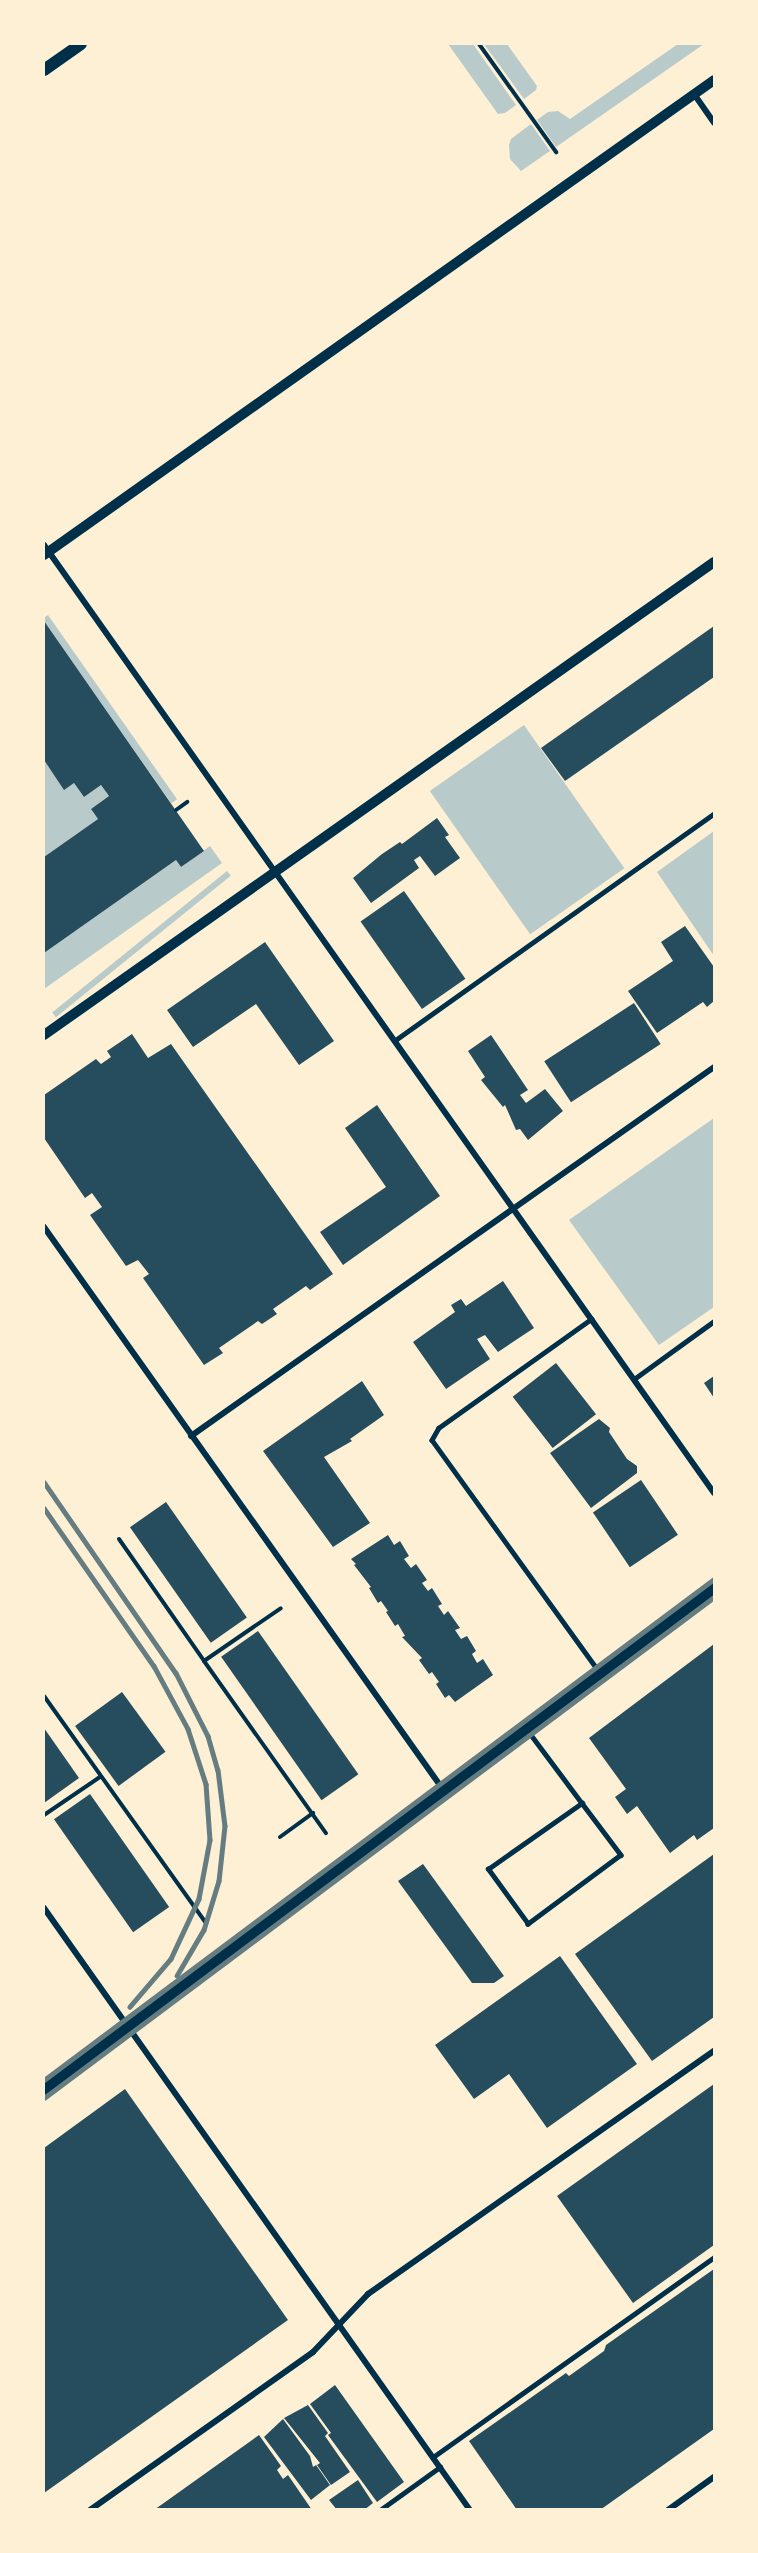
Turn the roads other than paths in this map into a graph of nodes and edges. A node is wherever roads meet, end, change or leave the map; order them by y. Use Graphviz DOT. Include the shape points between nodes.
graph roads {
  1 [pos="81,44"];
  2 [pos="44,70"];
  3 [pos="714,80"];
  4 [pos="694,94"];
  5 [pos="714,123"];
  6 [pos="45,550"];
  7 [pos="714,562"];
  8 [pos="714,814"];
  9 [pos="275,872"];
  10 [pos="44,1035"];
  11 [pos="394,1041"];
  12 [pos="714,1067"];
  13 [pos="513,1208"];
  14 [pos="44,1227"];
  15 [pos="591,1319"];
  16 [pos="714,1321"];
  17 [pos="634,1379"];
  18 [pos="191,1436"];
  19 [pos="714,1493"];
  20 [pos="714,1588"];
  21 [pos="600,1673"];
  22 [pos="526,1728"];
  23 [pos="444,1791"];
  24 [pos="582,1803"];
  25 [pos="44,1908"];
  26 [pos="127,2027"];
  27 [pos="714,2051"];
  28 [pos="44,2089"];
  29 [pos="714,2257"];
  30 [pos="339,2324"];
  31 [pos="433,2457"];
  32 [pos="440,2467"];
  33 [pos="714,2477"];
  34 [pos="90,2510"];
  35 [pos="380,2510"];
  36 [pos="470,2510"];
  37 [pos="668,2510"];
  1 -- 2 [label="main road"];
  3 -- 4 [label="street"];
  4 -- 5 [label="street"];
  4 -- 6 [label="street"];
  6 -- 9 [label="street"];
  7 -- 9 [label="street"];
  8 -- 11 [label="lane"];
  9 -- 10 [label="street"];
  9 -- 11 [label="street"];
  11 -- 13 [label="street"];
  12 -- 13 [label="street"];
  13 -- 15 [label="street"];
  13 -- 18 [label="street"];
  14 -- 18 [label="street"];
  15 -- 17 [label="street"];
  15 -- 21 [label="lane" via="439,1428 432,1440"];
  16 -- 17 [label="lane"];
  17 -- 19 [label="street"];
  18 -- 23 [label="street"];
  20 -- 21 [label="main road"];
  21 -- 22 [label="main road"];
  22 -- 23 [label="main road"];
  22 -- 24 [label="lane"];
  23 -- 26 [label="main road"];
  24 -- 24 [label="lane" via="621,1855 528,1924 488,1869"];
  25 -- 26 [label="street"];
  26 -- 28 [label="main road"];
  26 -- 30 [label="street"];
  27 -- 30 [label="street" via="368,2294"];
  29 -- 31 [label="lane"];
  30 -- 31 [label="street"];
  30 -- 34 [label="street" via="313,2352"];
  31 -- 32 [label="street"];
  32 -- 35 [label="lane"];
  32 -- 36 [label="street"];
  33 -- 37 [label="street"];
}
